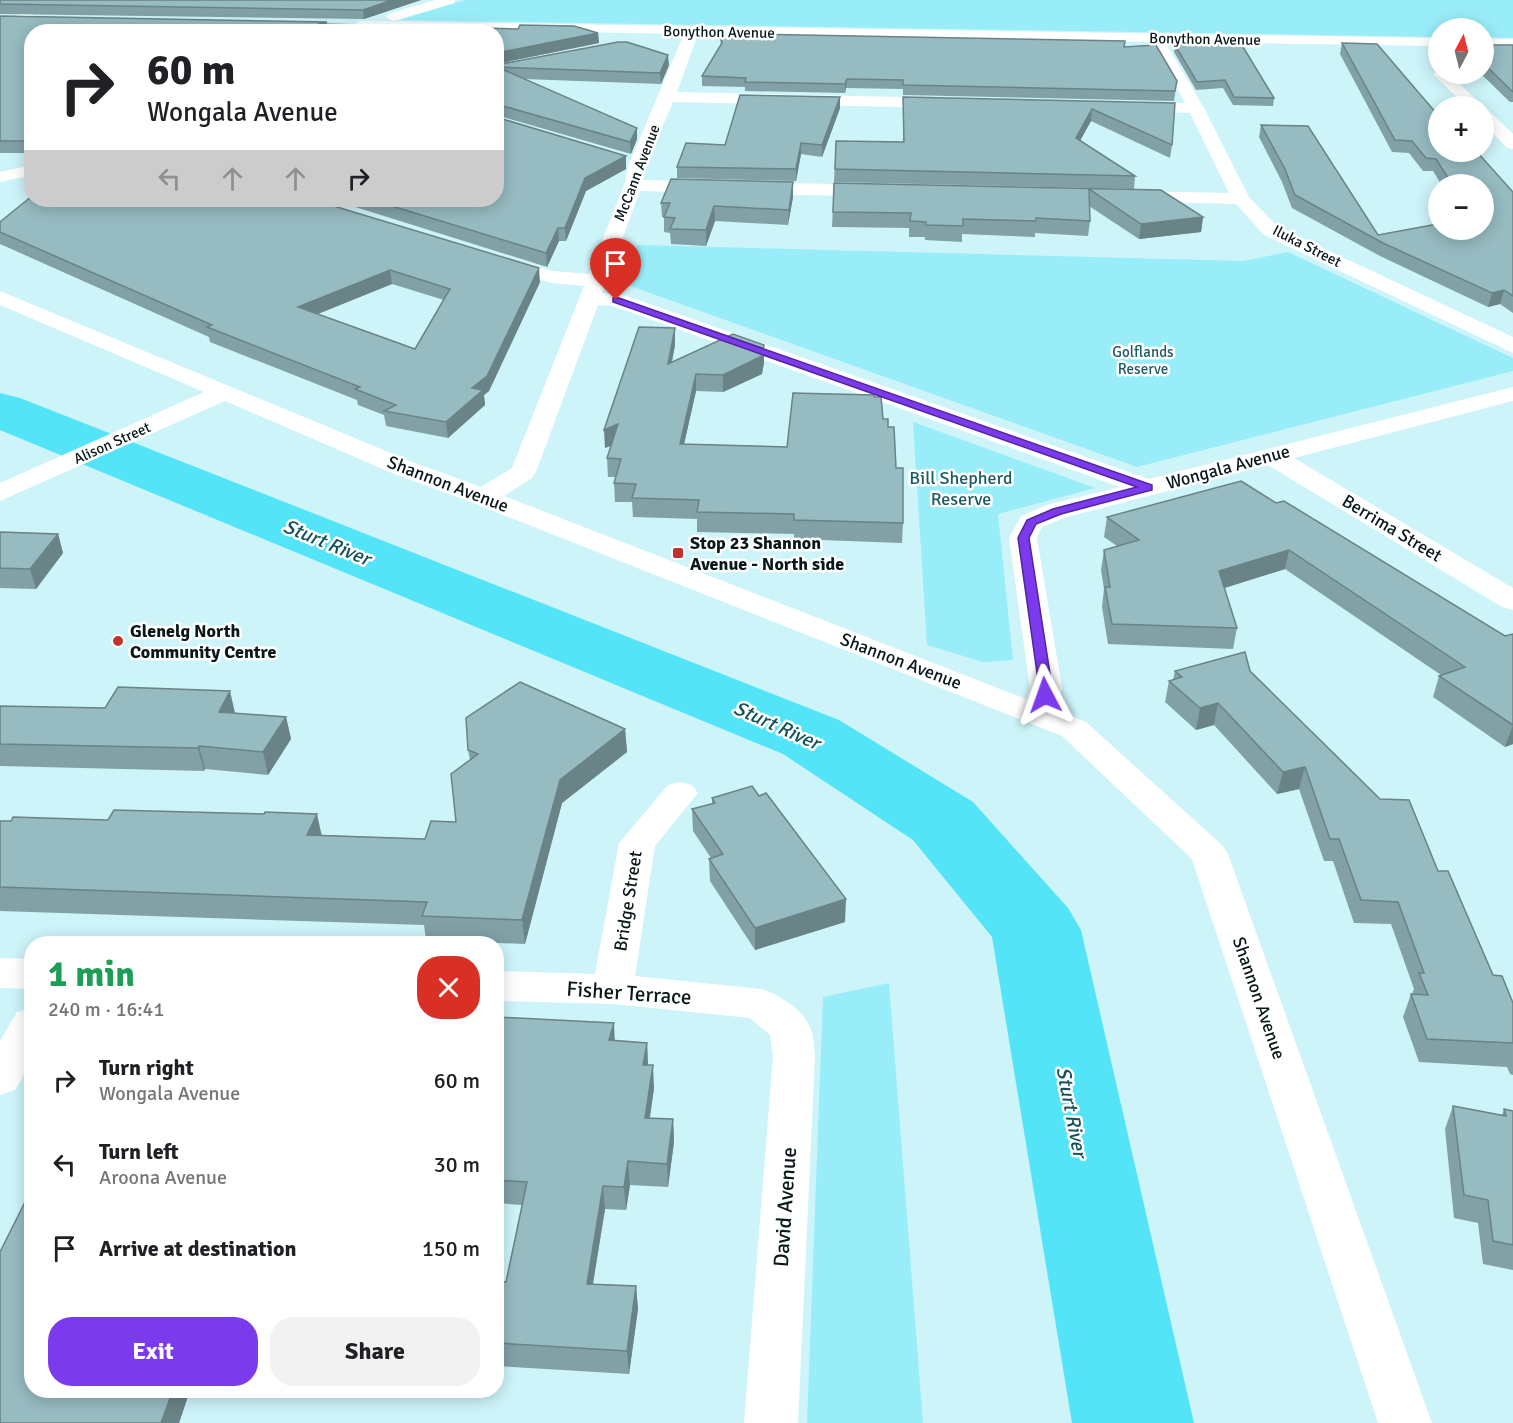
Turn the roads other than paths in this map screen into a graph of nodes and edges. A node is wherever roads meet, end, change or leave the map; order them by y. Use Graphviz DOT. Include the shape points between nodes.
graph roads {
  1 [pos="51,0"];
  2 [pos="449,0"];
  3 [pos="0,20"];
  4 [pos="16,20"];
  5 [pos="39,21"];
  6 [pos="360,24"];
  7 [pos="24,28"];
  8 [pos="504,33"];
  9 [pos="1156,38"];
  10 [pos="683,42"];
  11 [pos="1408,42"];
  12 [pos="1428,42"];
  13 [pos="1494,43"];
  14 [pos="1513,43"];
  15 [pos="1428,61"];
  16 [pos="1452,84"];
  17 [pos="1464,96"];
  18 [pos="667,97"];
  19 [pos="961,103"];
  20 [pos="1114,106"];
  21 [pos="1196,108"];
  22 [pos="1494,125"];
  23 [pos="1513,144"];
  24 [pos="616,158"];
  25 [pos="638,164"];
  26 [pos="24,172"];
  27 [pos="0,177"];
  28 [pos="633,185"];
  29 [pos="900,191"];
  30 [pos="1112,196"];
  31 [pos="1241,199"];
  32 [pos="472,252"];
  33 [pos="593,289"];
  34 [pos="0,297"];
  35 [pos="1513,346"];
  36 [pos="225,392"];
  37 [pos="1513,394"];
  38 [pos="1270,455"];
  39 [pos="1149,488"];
  40 [pos="0,493"];
  41 [pos="483,497"];
  42 [pos="1513,601"];
  43 [pos="1034,713"];
  44 [pos="680,793"];
  45 [pos="0,973"];
  46 [pos="24,974"];
  47 [pos="504,986"];
  48 [pos="614,989"];
  49 [pos="761,1004"];
  50 [pos="24,1037"];
  51 [pos="0,1078"];
  52 [pos="771,1423"];
  53 [pos="1410,1423"];
  1 -- 4 [label="street"];
  2 -- 6 [label="street, Bonython Avenue"];
  3 -- 4 [label="street"];
  4 -- 5 [label="street"];
  4 -- 7 [label="street"];
  8 -- 10 [label="street, Bonython Avenue"];
  9 -- 10 [label="street, Bonython Avenue"];
  9 -- 11 [label="street, Bonython Avenue"];
  9 -- 21 [label="street, Iluka Street"];
  10 -- 18 [label="street, McCann Avenue"];
  11 -- 12 [label="street, Bonython Avenue"];
  11 -- 15 [label="street"];
  13 -- 14 [label="street"];
  16 -- 17 [label="street"];
  18 -- 19 [label="street"];
  18 -- 25 [label="street, McCann Avenue"];
  20 -- 21 [label="street"];
  21 -- 31 [label="street, Iluka Street"];
  22 -- 23 [label="street"];
  24 -- 25 [label="street"];
  25 -- 28 [label="street, McCann Avenue"];
  26 -- 27 [label="street"];
  28 -- 29 [label="street"];
  28 -- 33 [label="street, McCann Avenue"];
  30 -- 31 [label="street"];
  31 -- 35 [label="street, Iluka Street" via="1271,231"];
  32 -- 33 [label="street"];
  33 -- 39 [label="street"];
  33 -- 41 [label="street, McCann Avenue" via="523,472"];
  34 -- 36 [label="street, Shannon Avenue"];
  36 -- 40 [label="street, Alison Street"];
  36 -- 41 [label="street, Shannon Avenue"];
  37 -- 38 [label="street, Wongala Avenue"];
  38 -- 39 [label="street, Wongala Avenue"];
  38 -- 42 [label="street, Berrima Street"];
  39 -- 43 [label="street, Wongala Avenue" via="1057,511 1031,522 1023,538 1046,688"];
  41 -- 43 [label="street, Shannon Avenue"];
  43 -- 53 [label="street, Shannon Avenue" via="1074,729 1209,854"];
  44 -- 48 [label="street, Bridge Street" via="637,843"];
  45 -- 46 [label="street"];
  47 -- 48 [label="street, Fisher Terrace"];
  48 -- 49 [label="street, Fisher Terrace"];
  49 -- 52 [label="street, David Avenue" via="790,1029 794,1056"];
  50 -- 51 [label="street"];
}
